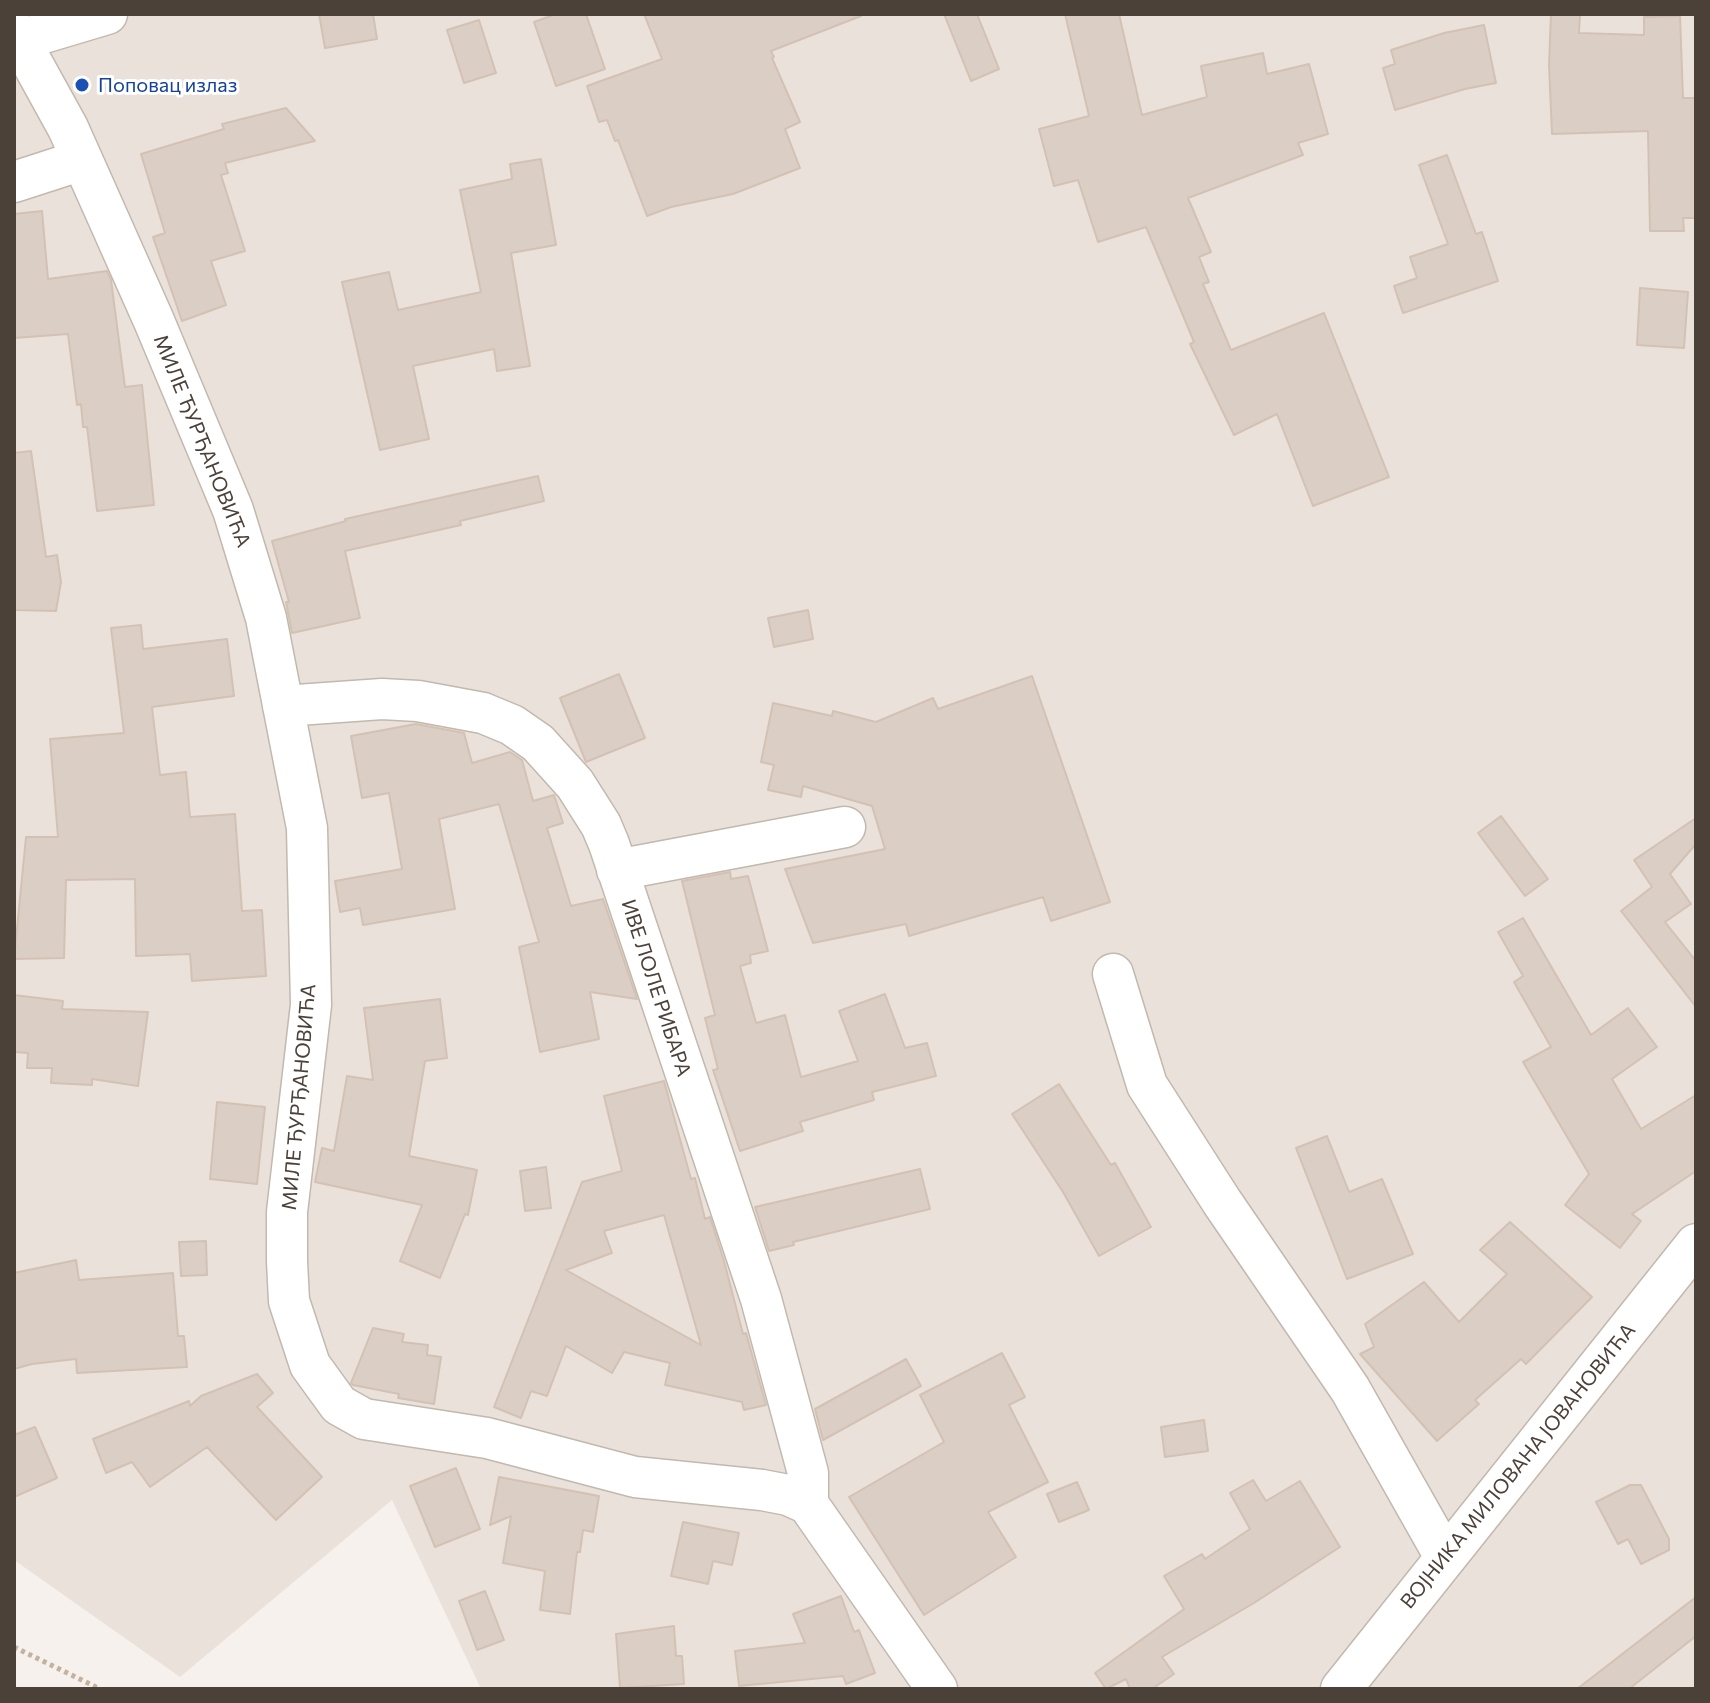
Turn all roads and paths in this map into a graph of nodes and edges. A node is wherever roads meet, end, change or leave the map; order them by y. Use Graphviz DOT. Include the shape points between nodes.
graph roads {
  1 [pos="107,14"];
  2 [pos="17,35"];
  3 [pos="82,160"];
  4 [pos="14,182"];
  5 [pos="283,706"];
  6 [pos="845,827"];
  7 [pos="617,870"];
  8 [pos="1113,974"];
  9 [pos="1696,1244"];
  10 [pos="808,1504"];
  11 [pos="1445,1557"];
  12 [pos="14,1647"];
  13 [pos="100,1689"];
  14 [pos="937,1689"];
  15 [pos="1341,1689"];
  1 -- 2 [label="street"];
  2 -- 3 [label="street, МИЛЕ ЂУРЂАНОВИЋА"];
  3 -- 4 [label="street"];
  3 -- 5 [label="street, МИЛЕ ЂУРЂАНОВИЋА" via="233,510 266,618"];
  5 -- 7 [label="street, ИВЕ ЛОЛЕ РИБАРА" via="418,701 483,713 512,725 538,743 575,784 601,825"];
  5 -- 10 [label="street, МИЛЕ ЂУРЂАНОВИЋА" via="307,828 311,1005 287,1212 289,1301 310,1365 325,1388 339,1405 364,1419 487,1438 635,1477 762,1490"];
  6 -- 7 [label="street"];
  7 -- 10 [label="street, ИВЕ ЛОЛЕ РИБАРА" via="761,1299 808,1473"];
  8 -- 11 [label="street" via="1147,1085 1350,1389"];
  9 -- 11 [label="street, ВОЈНИКА МИЛОВАНА ЈОВАНОВИЋА"];
  10 -- 14 [label="street"];
  11 -- 15 [label="street, ВОЈНИКА МИЛОВАНА ЈОВАНОВИЋА"];
  12 -- 13 [label="path"];
}
